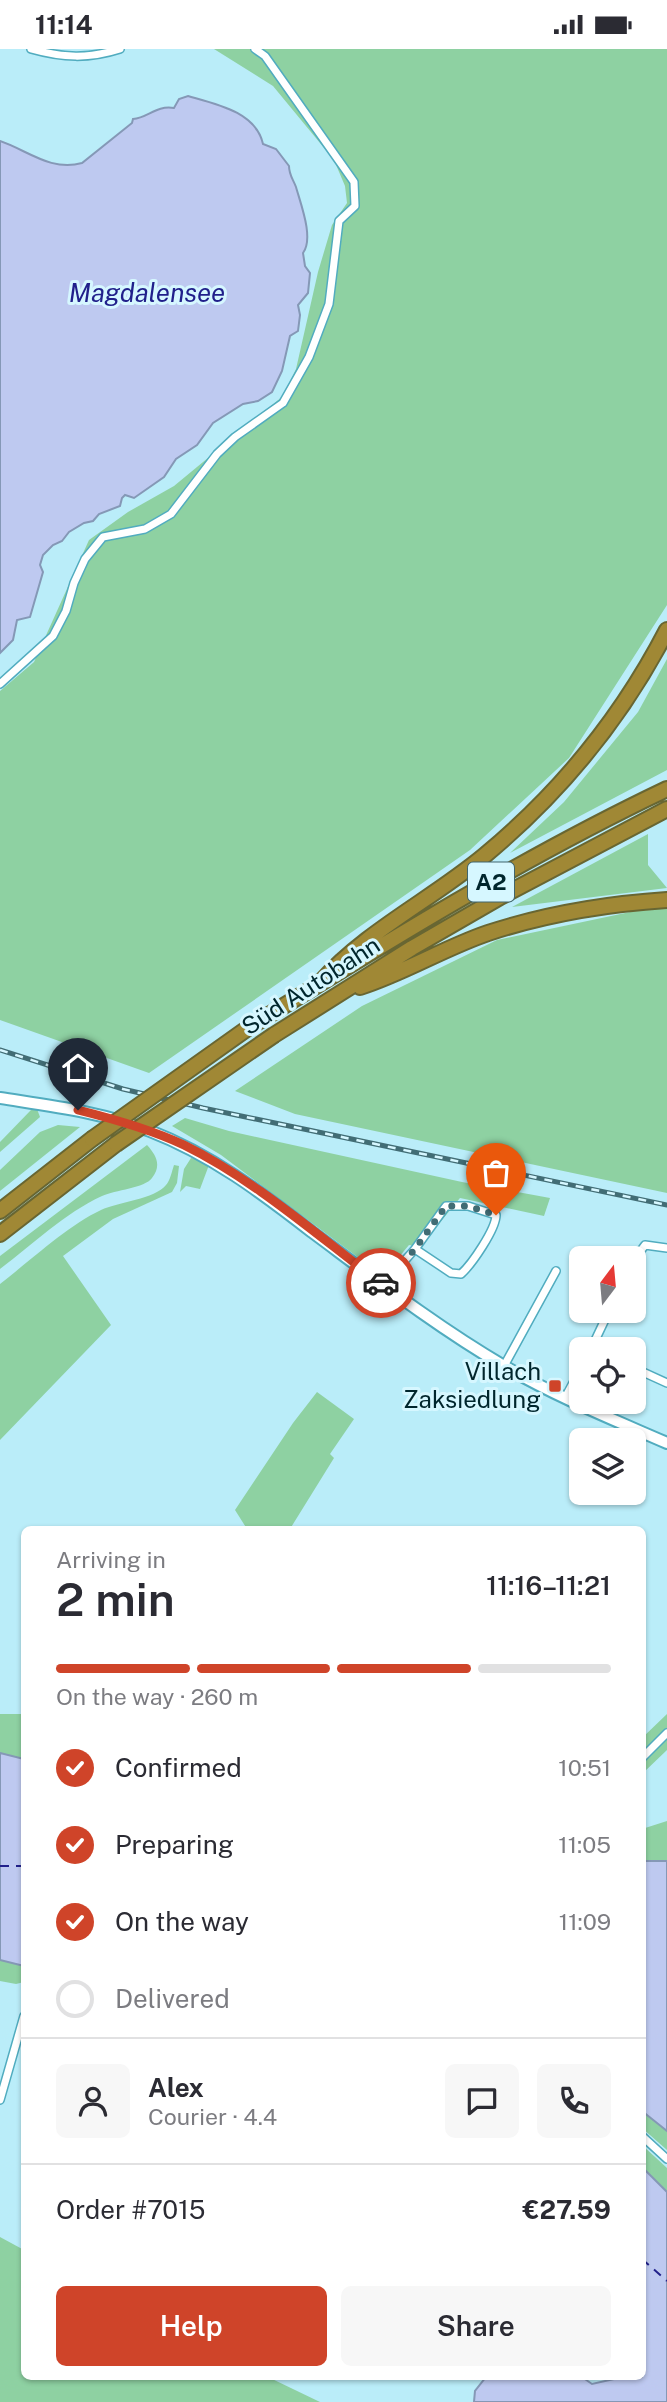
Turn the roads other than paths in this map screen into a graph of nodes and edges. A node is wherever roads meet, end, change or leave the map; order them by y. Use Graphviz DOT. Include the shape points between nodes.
graph roads {
  1 [pos="31,49"];
  2 [pos="120,49"];
  3 [pos="255,49"];
  4 [pos="667,629"];
  5 [pos="0,684"];
  6 [pos="667,789"];
  7 [pos="667,809"];
  8 [pos="667,900"];
  9 [pos="320,983"];
  10 [pos="341,992"];
  11 [pos="0,1098"];
  12 [pos="0,1211"];
  13 [pos="0,1234"];
  14 [pos="644,1246"];
  15 [pos="667,1248"];
  16 [pos="415,1249"];
  17 [pos="556,1271"];
  18 [pos="386,1287"];
  19 [pos="504,1366"];
  20 [pos="646,1373"];
  21 [pos="667,1383"];
  22 [pos="569,1390"];
  23 [pos="565,1398"];
  24 [pos="667,1443"];
  25 [pos="667,1734"];
  26 [pos="646,1754"];
  27 [pos="21,2026"];
  28 [pos="0,2100"];
  29 [pos="646,2140"];
  30 [pos="667,2159"];
  1 -- 2 [label="street" via="83,58"];
  3 -- 5 [label="street" via="265,55 354,182 355,206 339,221 329,304 309,357 283,403 226,446 171,514 145,529 103,537 85,559 53,636"];
  4 -- 9 [label="highway" via="610,724 571,773 484,856 341,960"];
  6 -- 9 [label="highway, Süd Autobahn / A2" via="490,883"];
  7 -- 10 [label="highway, Süd Autobahn / A2" via="530,880"];
  8 -- 10 [label="highway" via="556,914 499,930"];
  9 -- 12 [label="highway, Süd Autobahn / A2, bridge" via="248,1028 92,1139"];
  10 -- 13 [label="highway, Süd Autobahn / A2, bridge" via="116,1144"];
  11 -- 18 [label="street" via="115,1119 186,1146 272,1202"];
  14 -- 15 [label="street"];
  16 -- 16 [label="street" via="451,1273 461,1274 496,1222 496,1215 446,1206"];
  16 -- 18 [label="street"];
  17 -- 19 [label="street"];
  18 -- 19 [label="street"];
  19 -- 23 [label="street"];
  20 -- 21 [label="street"];
  22 -- 23 [label="street"];
  23 -- 24 [label="street"];
  25 -- 26 [label="street"];
  27 -- 28 [label="street"];
  29 -- 30 [label="street"];
}
